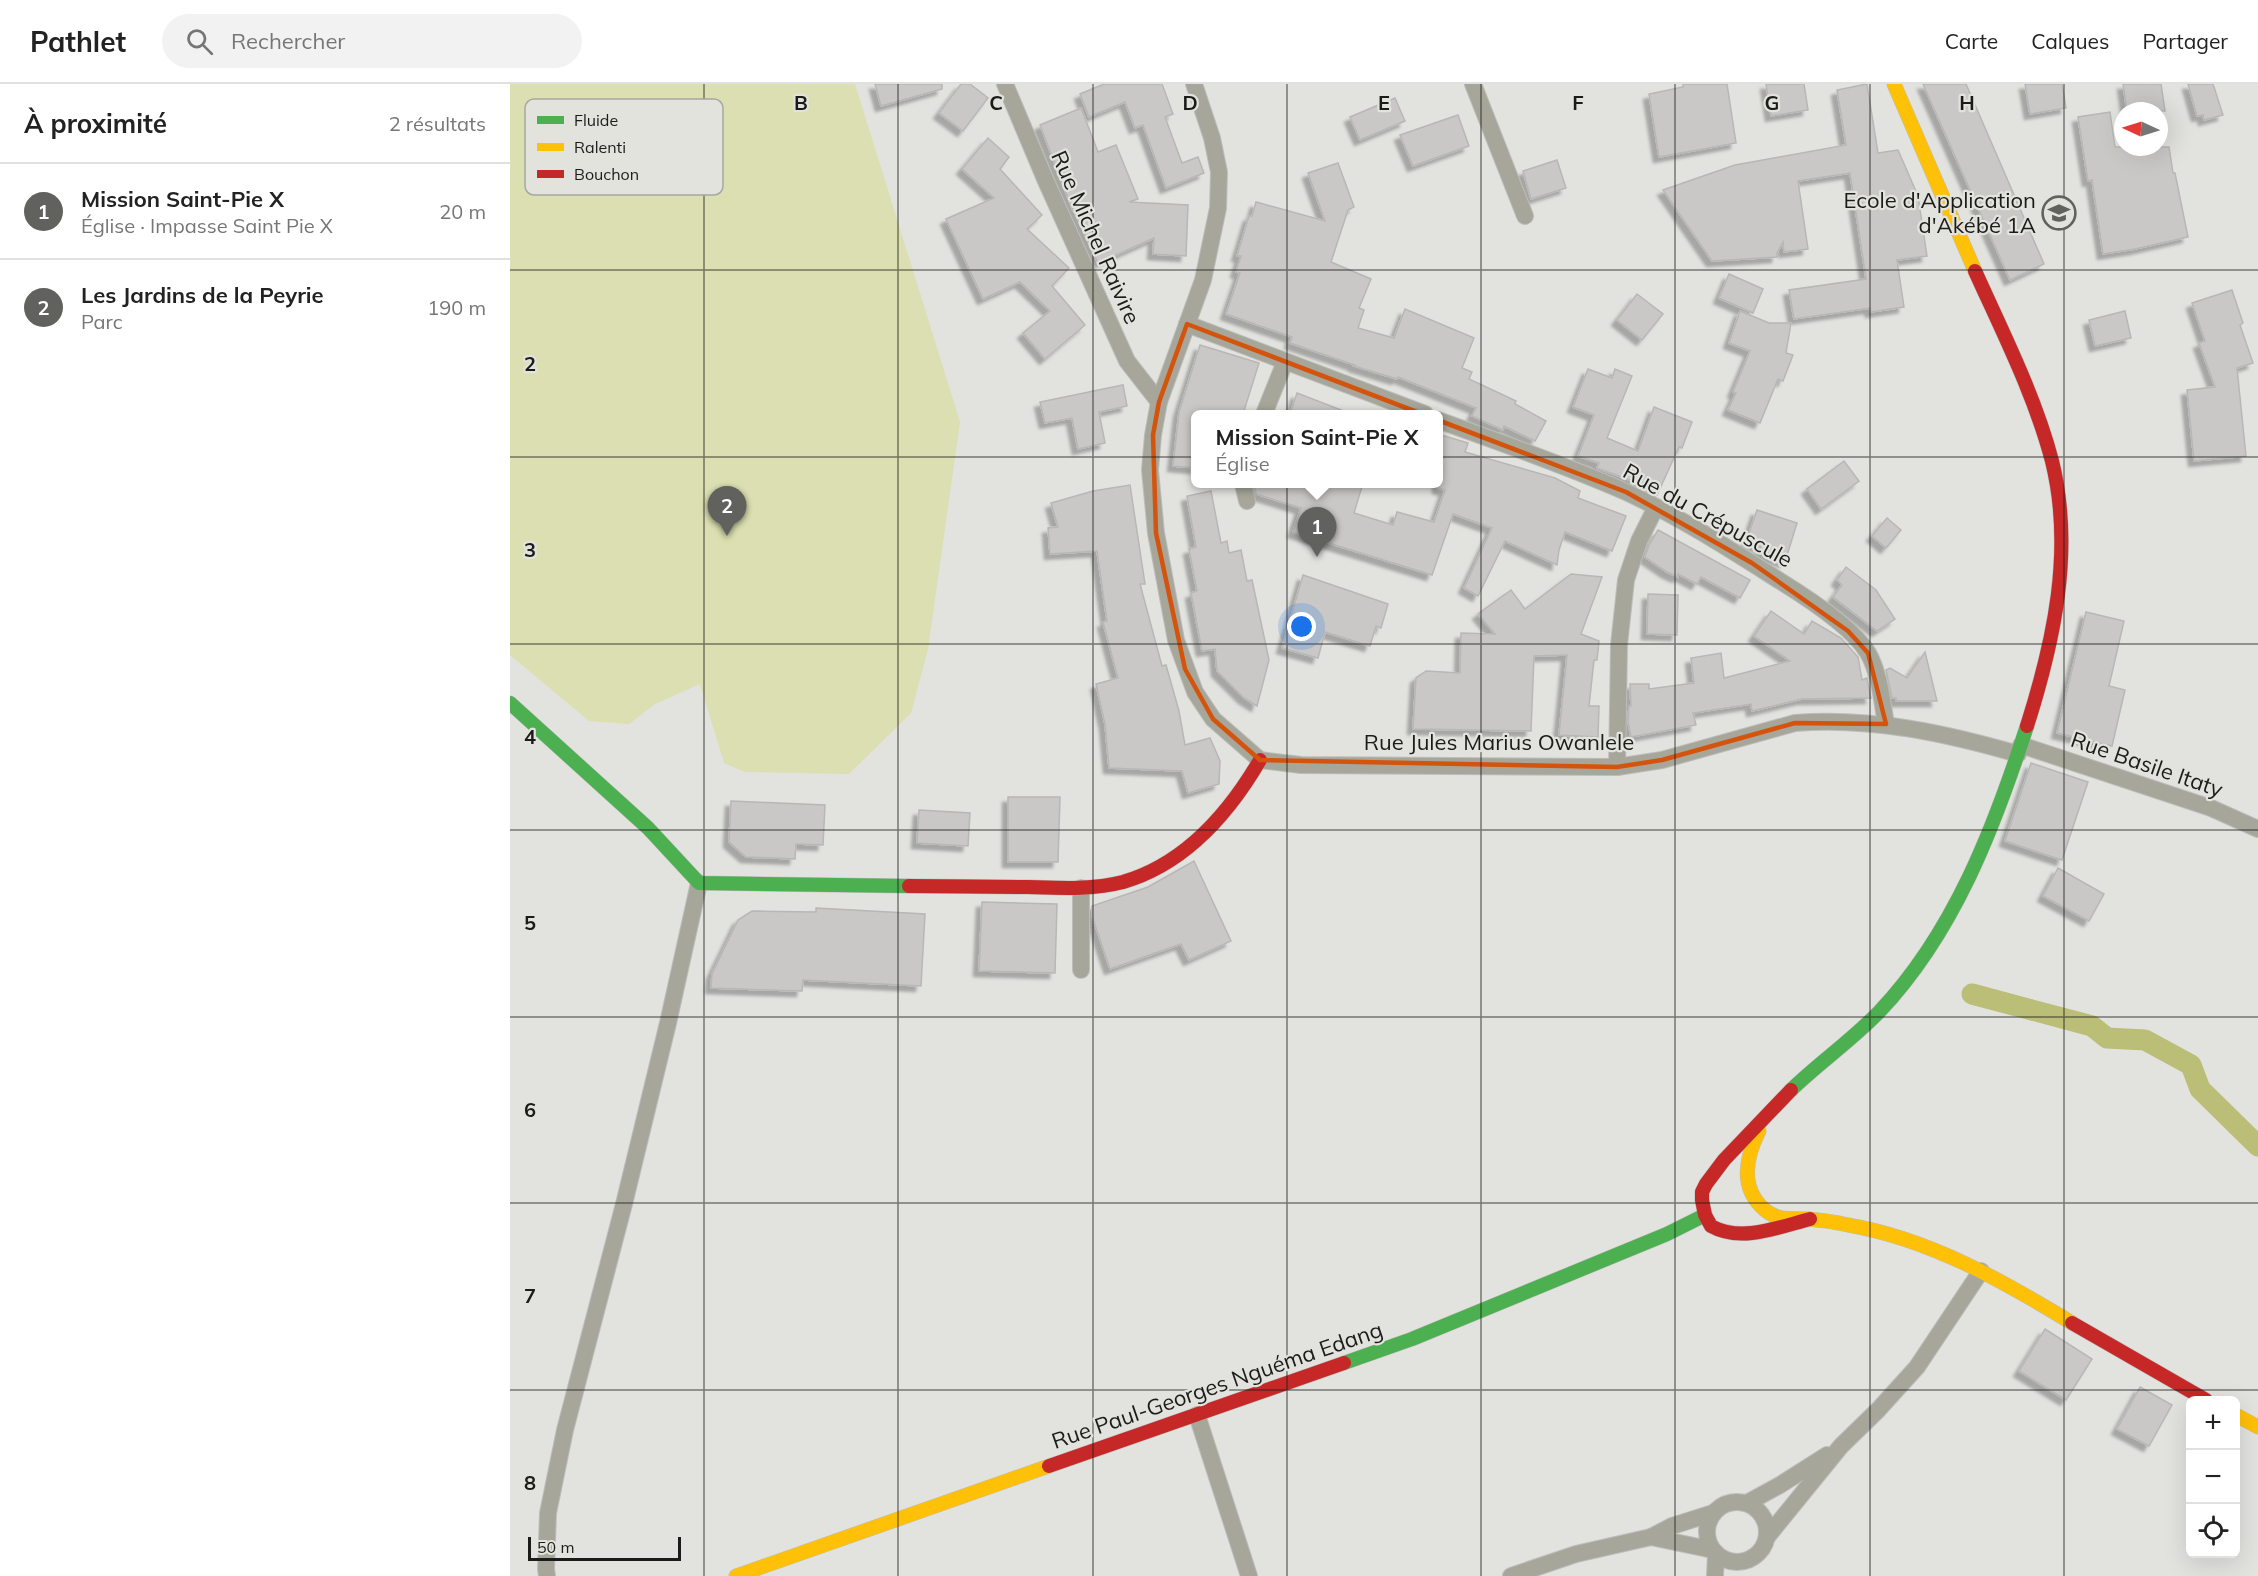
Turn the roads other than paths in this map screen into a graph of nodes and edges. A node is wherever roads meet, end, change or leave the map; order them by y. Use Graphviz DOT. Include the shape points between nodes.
graph roads {
  1 [pos="1005,84"];
  2 [pos="1194,84"];
  3 [pos="1473,84"];
  4 [pos="1894,84"];
  5 [pos="1525,216"];
  6 [pos="1187,324"];
  7 [pos="1285,362"];
  8 [pos="1159,402"];
  9 [pos="1266,410"];
  10 [pos="1414,410"];
  11 [pos="1443,422"];
  12 [pos="1244,488"];
  13 [pos="1247,501"];
  14 [pos="1656,507"];
  15 [pos="510,703"];
  16 [pos="1886,724"];
  17 [pos="2019,749"];
  18 [pos="1260,760"];
  19 [pos="1617,767"];
  20 [pos="2258,829"];
  21 [pos="699,883"];
  22 [pos="1081,888"];
  23 [pos="1082,970"];
  24 [pos="1770,1112"];
  25 [pos="1705,1215"];
  26 [pos="1810,1219"];
  27 [pos="1981,1271"];
  28 [pos="2197,1396"];
  29 [pos="1197,1415"];
  30 [pos="2240,1418"];
  31 [pos="2258,1427"];
  32 [pos="1841,1446"];
  33 [pos="1748,1503"];
  34 [pos="1713,1513"];
  35 [pos="1651,1537"];
  36 [pos="1767,1537"];
  37 [pos="1714,1552"];
  38 [pos="1749,1559"];
  39 [pos="746,1574"];
  40 [pos="547,1576"];
  41 [pos="1249,1576"];
  42 [pos="1511,1576"];
  43 [pos="1715,1576"];
  44 [pos="1740,1576"];
  1 -- 8 [label="street, Rue Michel Raivire" via="1127,361"];
  2 -- 6 [label="street" via="1219,172 1218,208 1203,280"];
  3 -- 5 [label="street"];
  4 -- 17 [label="main road" via="2049,447 2062,571 2051,648"];
  6 -- 7 [label="street"];
  6 -- 8 [label="street"];
  7 -- 9 [label="street"];
  7 -- 10 [label="street"];
  8 -- 18 [label="street" via="1150,470 1152,502 1176,640 1185,669 1213,719"];
  11 -- 14 [label="street, Rue du Crépuscule"];
  12 -- 13 [label="street"];
  14 -- 16 [label="street, Rue du Crépuscule" via="1815,603 1848,631 1868,653"];
  14 -- 19 [label="street" via="1638,541 1626,580 1619,645"];
  15 -- 21 [label="main road" via="648,828"];
  16 -- 17 [label="street, Rue Jules Marius Owanlele"];
  16 -- 19 [label="street, Rue Jules Marius Owanlele" via="1795,723 1662,760"];
  17 -- 20 [label="street, Rue Basile Itaty" via="2211,808"];
  17 -- 24 [label="main road" via="1982,850 1949,918 1925,956 1881,1011 1796,1084"];
  18 -- 19 [label="street, Rue Jules Marius Owanlele" via="1301,765"];
  18 -- 22 [label="main road" via="1238,796 1211,827 1180,853 1128,880"];
  21 -- 22 [label="main road"];
  21 -- 40 [label="street" via="624,1204 565,1430 548,1513"];
  22 -- 23 [label="street"];
  24 -- 25 [label="main road" via="1703,1190"];
  24 -- 26 [label="main road" via="1754,1140 1746,1167 1747,1183 1752,1196 1772,1215"];
  25 -- 26 [label="main road" via="1711,1226 1738,1234"];
  25 -- 29 [label="main road, Rue Paul-Georges Nguéma Edang" via="1412,1339"];
  26 -- 27 [label="main road" via="1897,1237"];
  27 -- 28 [label="main road"];
  27 -- 32 [label="street" via="1917,1367"];
  29 -- 39 [label="main road, Rue Paul-Georges Nguéma Edang"];
  29 -- 41 [label="street"];
  30 -- 31 [label="main road"];
  32 -- 33 [label="street"];
  32 -- 36 [label="street"];
  33 -- 34 [label="street" via="1728,1502"];
  33 -- 36 [label="street" via="1763,1516"];
  34 -- 35 [label="street"];
  34 -- 37 [label="street" via="1707,1532"];
  35 -- 37 [label="street"];
  35 -- 42 [label="street" via="1576,1554"];
  36 -- 38 [label="street" via="1757,1554"];
  37 -- 38 [label="street" via="1731,1562"];
  37 -- 43 [label="street"];
  38 -- 44 [label="street"];
}
